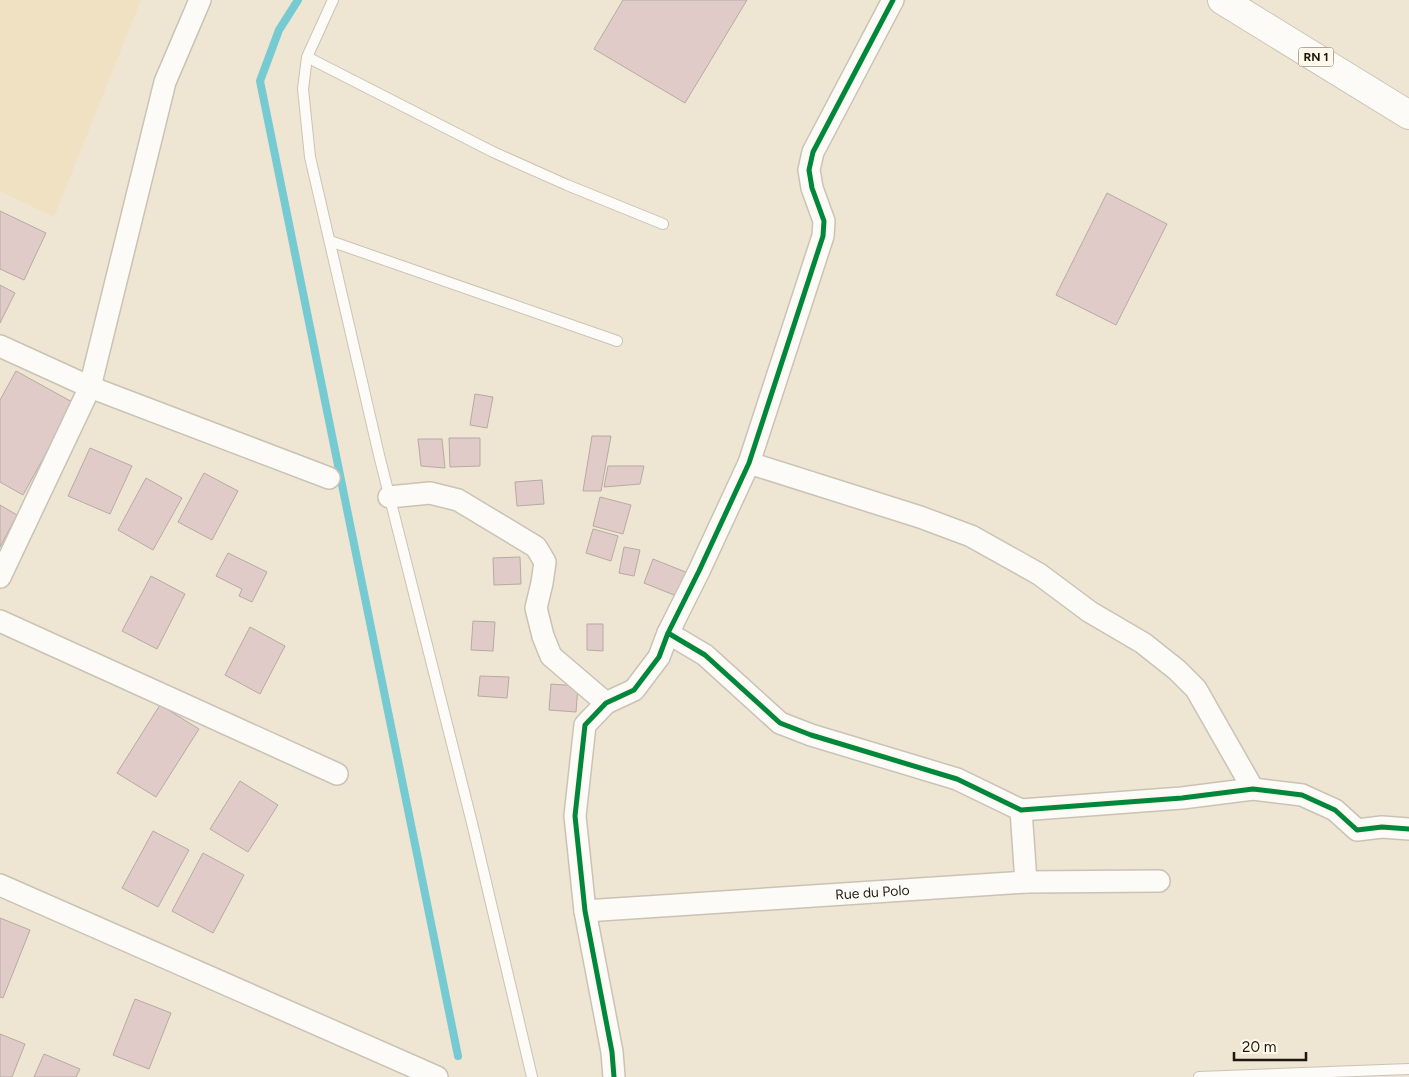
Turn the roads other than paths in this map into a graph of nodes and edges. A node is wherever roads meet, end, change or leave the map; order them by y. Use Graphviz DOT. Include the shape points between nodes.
graph roads {
  1 [pos="200,0"];
  2 [pos="332,0"];
  3 [pos="893,0"];
  4 [pos="1222,0"];
  5 [pos="307,57"];
  6 [pos="1409,115"];
  7 [pos="663,224"];
  8 [pos="330,241"];
  9 [pos="617,341"];
  10 [pos="0,346"];
  11 [pos="90,387"];
  12 [pos="749,463"];
  13 [pos="329,478"];
  14 [pos="389,497"];
  15 [pos="0,577"];
  16 [pos="0,621"];
  17 [pos="668,634"];
  18 [pos="606,703"];
  19 [pos="337,774"];
  20 [pos="1253,789"];
  21 [pos="1021,810"];
  22 [pos="1409,829"];
  23 [pos="1159,881"];
  24 [pos="1026,882"];
  25 [pos="0,885"];
  26 [pos="585,911"];
  27 [pos="1409,1069"];
  28 [pos="437,1077"];
  29 [pos="532,1077"];
  30 [pos="614,1077"];
  31 [pos="1198,1077"];
  1 -- 11 [label="street" via="165,82"];
  2 -- 5 [label="lane"];
  3 -- 12 [label="street" via="813,152 809,170 824,221 823,236"];
  4 -- 6 [label="main road, RN 1"];
  5 -- 7 [label="lane" via="492,152"];
  5 -- 8 [label="lane" via="303,89 310,157"];
  8 -- 9 [label="lane"];
  8 -- 14 [label="lane"];
  10 -- 11 [label="street"];
  11 -- 13 [label="street"];
  11 -- 15 [label="street"];
  12 -- 17 [label="street"];
  12 -- 20 [label="street" via="972,536 1039,574 1090,612 1143,643 1196,689"];
  14 -- 18 [label="street" via="430,493 458,500 536,548 545,562 536,608 551,656"];
  14 -- 29 [label="lane" via="473,827"];
  16 -- 19 [label="street"];
  17 -- 18 [label="street" via="659,657 634,690"];
  17 -- 21 [label="street" via="705,655 780,723 957,779"];
  18 -- 26 [label="street" via="585,725 575,816"];
  20 -- 21 [label="street" via="1182,798"];
  20 -- 22 [label="street" via="1302,796 1335,810 1357,830 1382,827"];
  21 -- 24 [label="street"];
  23 -- 24 [label="street, Rue du Polo"];
  24 -- 26 [label="street, Rue du Polo"];
  25 -- 28 [label="street"];
  26 -- 30 [label="street"];
  27 -- 31 [label="lane"];
}
